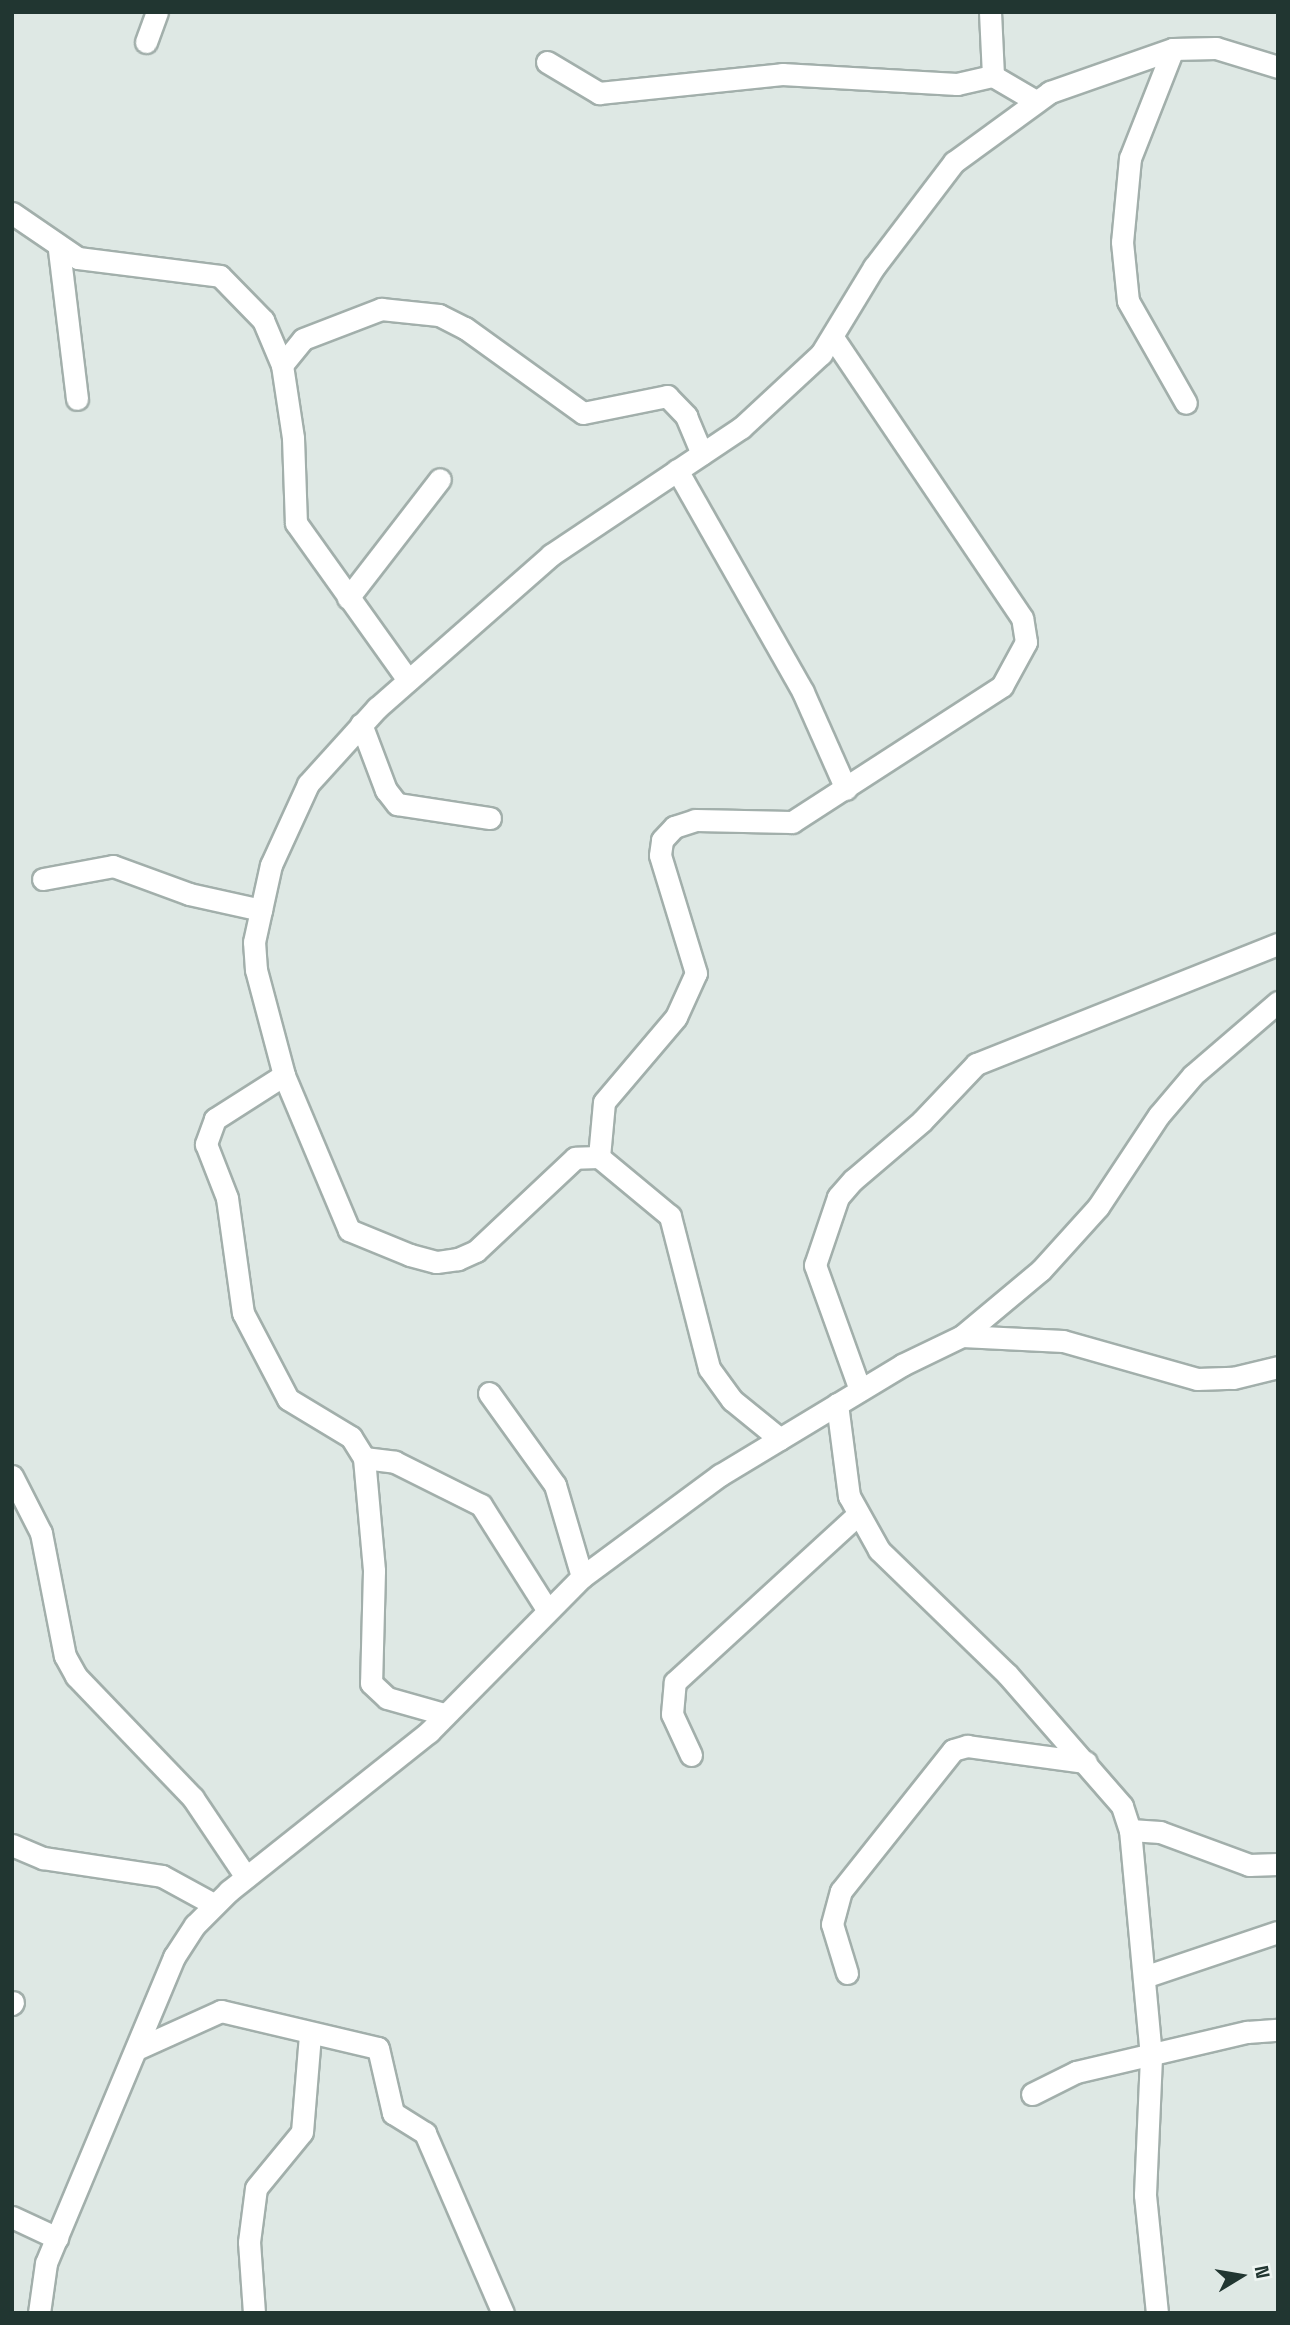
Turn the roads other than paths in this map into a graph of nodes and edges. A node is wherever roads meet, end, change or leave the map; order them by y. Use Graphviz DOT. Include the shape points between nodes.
graph roads {
  1 [pos="157,12"];
  2 [pos="990,12"];
  3 [pos="145,42"];
  4 [pos="1173,49"];
  5 [pos="547,62"];
  6 [pos="1278,67"];
  7 [pos="992,76"];
  8 [pos="1034,100"];
  9 [pos="12,213"];
  10 [pos="59,250"];
  11 [pos="834,339"];
  12 [pos="282,365"];
  13 [pos="77,399"];
  14 [pos="1186,403"];
  15 [pos="702,454"];
  16 [pos="677,470"];
  17 [pos="440,479"];
  18 [pos="348,598"];
  19 [pos="408,680"];
  20 [pos="361,724"];
  21 [pos="846,789"];
  22 [pos="490,818"];
  23 [pos="43,879"];
  24 [pos="261,911"];
  25 [pos="1278,944"];
  26 [pos="1278,1002"];
  27 [pos="284,1074"];
  28 [pos="599,1157"];
  29 [pos="962,1336"];
  30 [pos="1278,1367"];
  31 [pos="860,1390"];
  32 [pos="489,1393"];
  33 [pos="836,1404"];
  34 [pos="780,1438"];
  35 [pos="364,1458"];
  36 [pos="12,1476"];
  37 [pos="856,1516"];
  38 [pos="582,1577"];
  39 [pos="546,1608"];
  40 [pos="444,1714"];
  41 [pos="691,1755"];
  42 [pos="1086,1762"];
  43 [pos="1130,1830"];
  44 [pos="12,1845"];
  45 [pos="1278,1864"];
  46 [pos="246,1877"];
  47 [pos="215,1905"];
  48 [pos="1278,1932"];
  49 [pos="847,1973"];
  50 [pos="1144,1977"];
  51 [pos="1278,2030"];
  52 [pos="310,2035"];
  53 [pos="139,2048"];
  54 [pos="1152,2057"];
  55 [pos="1032,2094"];
  56 [pos="12,2217"];
  57 [pos="57,2238"];
  58 [pos="39,2313"];
  59 [pos="254,2313"];
  60 [pos="503,2313"];
  61 [pos="1157,2313"];
  1 -- 3 [label="street"];
  2 -- 7 [label="street"];
  4 -- 6 [label="street" via="1216,48"];
  4 -- 8 [label="street"];
  4 -- 14 [label="street" via="1130,158 1122,242 1128,301"];
  5 -- 7 [label="street" via="599,93 782,74 957,84"];
  7 -- 8 [label="street"];
  8 -- 11 [label="street" via="934,182 874,267"];
  9 -- 10 [label="street"];
  10 -- 12 [label="street" via="78,258 220,276 268,326"];
  10 -- 13 [label="street"];
  11 -- 15 [label="street" via="754,416"];
  11 -- 21 [label="street" via="1027,630 1016,670 1002,686"];
  12 -- 15 [label="street" via="303,339 381,309 439,315 465,328 583,413 667,396 681,409"];
  12 -- 18 [label="street" via="293,438 296,523"];
  15 -- 16 [label="street"];
  16 -- 19 [label="street" via="551,555"];
  16 -- 21 [label="street" via="803,692"];
  17 -- 18 [label="street"];
  18 -- 19 [label="street"];
  19 -- 20 [label="street"];
  20 -- 22 [label="street" via="386,790 397,804"];
  20 -- 24 [label="street" via="308,783 271,866"];
  21 -- 28 [label="street" via="792,822 695,820 674,827 662,840 660,855 696,974 676,1017 604,1102"];
  23 -- 24 [label="street" via="113,866 188,894"];
  24 -- 27 [label="street" via="256,970"];
  25 -- 31 [label="street" via="976,1064 922,1121 853,1180 838,1197 815,1265"];
  26 -- 29 [label="street" via="1193,1075 1063,1248"];
  27 -- 28 [label="street" via="349,1230 436,1262 476,1251 575,1158"];
  27 -- 35 [label="street" via="215,1119 206,1144 226,1198 249,1330 288,1399 351,1437"];
  28 -- 34 [label="street" via="670,1216 714,1377 732,1400"];
  29 -- 30 [label="street" via="1063,1341 1197,1380"];
  29 -- 31 [label="street"];
  31 -- 33 [label="street"];
  32 -- 38 [label="street" via="555,1485"];
  33 -- 34 [label="street"];
  33 -- 37 [label="street"];
  34 -- 38 [label="street" via="720,1475"];
  35 -- 39 [label="street" via="395,1462 481,1505"];
  35 -- 40 [label="street" via="374,1571 370,1683 387,1698"];
  36 -- 46 [label="street" via="41,1532 65,1656 76,1676 192,1798"];
  37 -- 41 [label="street" via="675,1682 672,1714"];
  37 -- 42 [label="street" via="879,1550 1007,1674"];
  38 -- 39 [label="street"];
  39 -- 40 [label="street"];
  40 -- 46 [label="street" via="375,1778"];
  42 -- 43 [label="street" via="1122,1806"];
  42 -- 49 [label="street" via="967,1746 953,1750 841,1891 832,1924"];
  43 -- 45 [label="street" via="1160,1832 1249,1865"];
  43 -- 50 [label="street"];
  44 -- 47 [label="street" via="43,1858 162,1876"];
  46 -- 47 [label="street"];
  47 -- 53 [label="street" via="174,1957"];
  48 -- 50 [label="street"];
  50 -- 54 [label="street"];
  51 -- 54 [label="street" via="1247,2032"];
  52 -- 53 [label="street" via="221,2011"];
  52 -- 59 [label="street" via="302,2132 256,2188 249,2242"];
  52 -- 60 [label="street" via="378,2048 393,2113 425,2133"];
  53 -- 57 [label="street"];
  54 -- 55 [label="street" via="1076,2072"];
  54 -- 61 [label="street" via="1145,2195"];
  56 -- 57 [label="street"];
  57 -- 58 [label="street" via="40,2283"];
}
